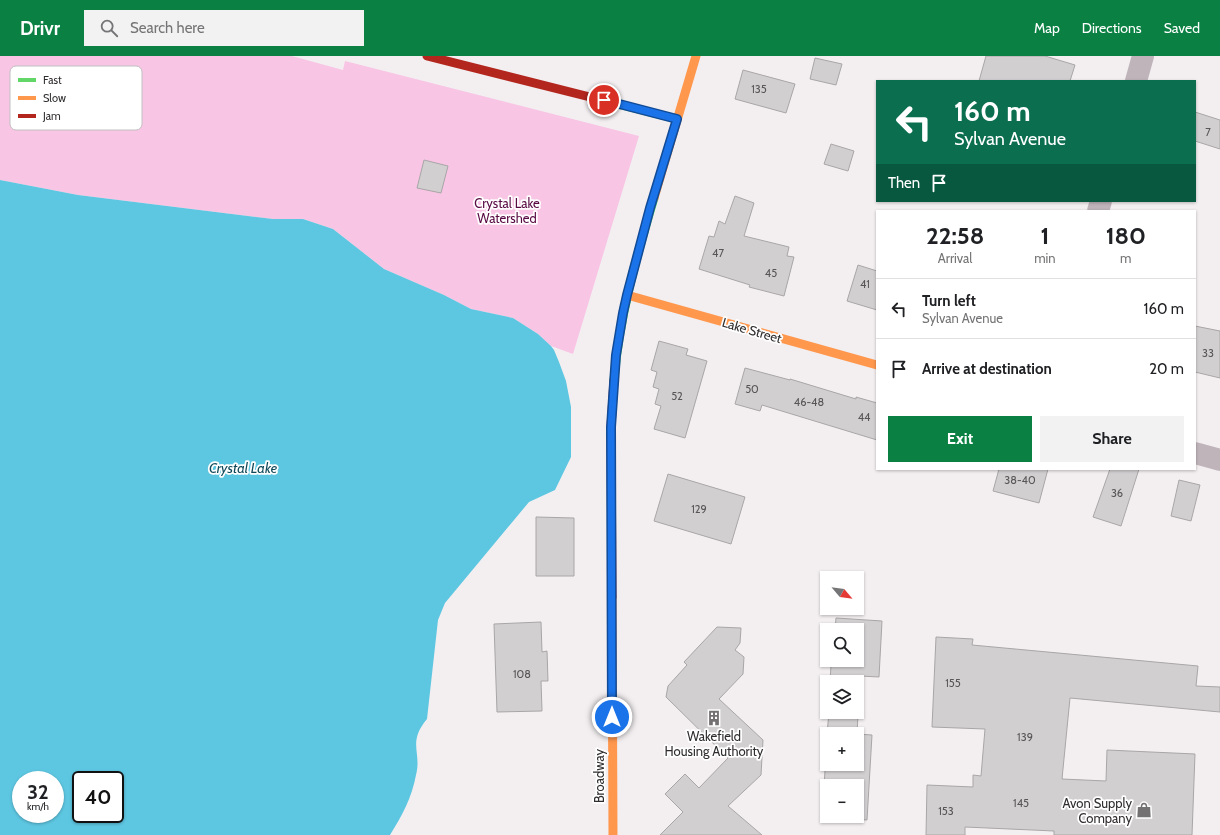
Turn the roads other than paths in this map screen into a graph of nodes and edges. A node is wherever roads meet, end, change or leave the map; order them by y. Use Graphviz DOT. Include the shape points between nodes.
graph roads {
  1 [pos="427,56"];
  2 [pos="696,56"];
  3 [pos="1143,56"];
  4 [pos="458,60"];
  5 [pos="1136,80"];
  6 [pos="677,119"];
  7 [pos="627,295"];
  8 [pos="876,365"];
  9 [pos="1196,453"];
  10 [pos="1220,460"];
  11 [pos="613,835"];
  1 -- 4 [label="street"];
  2 -- 6 [label="street, Broadway"];
  3 -- 5 [label="street"];
  4 -- 6 [label="street"];
  6 -- 7 [label="street, Broadway"];
  7 -- 8 [label="street, Lake Street"];
  7 -- 11 [label="street, Broadway" via="616,355 611,427"];
  9 -- 10 [label="street"];
}
